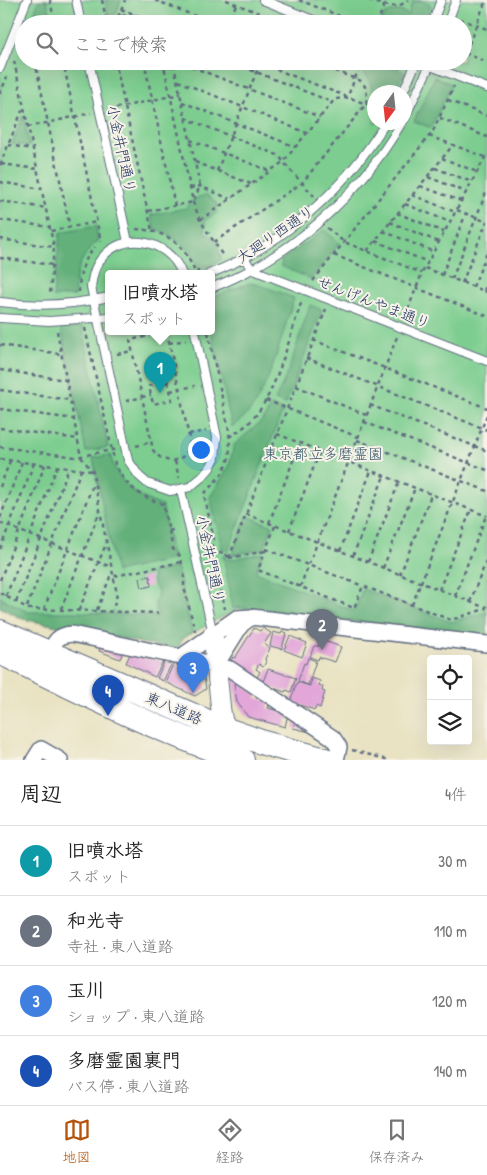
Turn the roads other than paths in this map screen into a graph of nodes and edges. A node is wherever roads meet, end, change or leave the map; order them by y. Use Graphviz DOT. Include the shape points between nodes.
graph roads {
  1 [pos="27,0"];
  2 [pos="76,0"];
  3 [pos="263,0"];
  4 [pos="441,0"];
  5 [pos="456,0"];
  6 [pos="21,15"];
  7 [pos="79,15"];
  8 [pos="301,15"];
  9 [pos="435,15"];
  10 [pos="450,15"];
  11 [pos="15,31"];
  12 [pos="0,68"];
  13 [pos="91,70"];
  14 [pos="414,70"];
  15 [pos="428,70"];
  16 [pos="445,70"];
  17 [pos="406,85"];
  18 [pos="487,88"];
  19 [pos="412,103"];
  20 [pos="380,130"];
  21 [pos="397,130"];
  22 [pos="356,164"];
  23 [pos="367,173"];
  24 [pos="128,242"];
  25 [pos="244,257"];
  26 [pos="252,269"];
  27 [pos="180,270"];
  28 [pos="212,270"];
  29 [pos="215,286"];
  30 [pos="105,298"];
  31 [pos="93,300"];
  32 [pos="0,302"];
  33 [pos="28,304"];
  34 [pos="97,317"];
  35 [pos="0,318"];
  36 [pos="105,318"];
  37 [pos="28,320"];
  38 [pos="195,335"];
  39 [pos="487,361"];
  40 [pos="181,490"];
  41 [pos="251,617"];
  42 [pos="0,632"];
  43 [pos="204,633"];
  44 [pos="487,644"];
  45 [pos="0,652"];
  46 [pos="50,654"];
  47 [pos="181,657"];
  48 [pos="216,665"];
  49 [pos="224,729"];
  50 [pos="234,759"];
  51 [pos="34,760"];
  52 [pos="60,760"];
  53 [pos="325,760"];
  54 [pos="336,760"];
  1 -- 6 [label="lane"];
  2 -- 7 [label="lane"];
  3 -- 8 [label="lane"];
  4 -- 9 [label="lane"];
  5 -- 10 [label="lane"];
  11 -- 12 [label="lane"];
  13 -- 24 [label="lane, 小金井門通り"];
  14 -- 17 [label="lane"];
  15 -- 19 [label="lane"];
  16 -- 18 [label="lane"];
  20 -- 22 [label="lane, 大廻り西通り"];
  21 -- 23 [label="lane, 大廻り西通り"];
  22 -- 23 [label="lane"];
  22 -- 25 [label="lane, 大廻り西通り" via="287,229"];
  23 -- 26 [label="lane, 大廻り西通り" via="323,225"];
  24 -- 27 [label="lane" via="157,245 169,252"];
  24 -- 31 [label="lane" via="103,257 96,267 91,287"];
  25 -- 26 [label="lane"];
  25 -- 28 [label="lane, 大廻り西通り"];
  26 -- 29 [label="lane, 大廻り西通り"];
  26 -- 39 [label="lane, せんげんやま通り"];
  30 -- 31 [label="lane"];
  31 -- 33 [label="lane"];
  31 -- 34 [label="lane"];
  32 -- 33 [label="lane"];
  33 -- 37 [label="lane"];
  34 -- 36 [label="lane"];
  34 -- 37 [label="lane"];
  34 -- 40 [label="lane" via="132,468 147,483"];
  35 -- 37 [label="lane"];
  38 -- 40 [label="lane" via="217,444 210,468 196,483"];
  40 -- 43 [label="lane, 小金井門通り"];
  41 -- 43 [label="street" via="238,618"];
  41 -- 44 [label="street"];
  41 -- 48 [label="street" via="241,625"];
  42 -- 46 [label="main road, 東八道路"];
  43 -- 47 [label="street"];
  43 -- 48 [label="street"];
  45 -- 50 [label="main road, 東八道路" via="80,692"];
  46 -- 47 [label="street" via="57,638 72,634"];
  46 -- 49 [label="main road, 東八道路"];
  47 -- 48 [label="street"];
  48 -- 49 [label="street"];
  48 -- 54 [label="street" via="230,669 333,738 339,747"];
  49 -- 50 [label="street"];
  49 -- 53 [label="main road, 東八道路"];
  51 -- 52 [label="street" via="41,749"];
}
